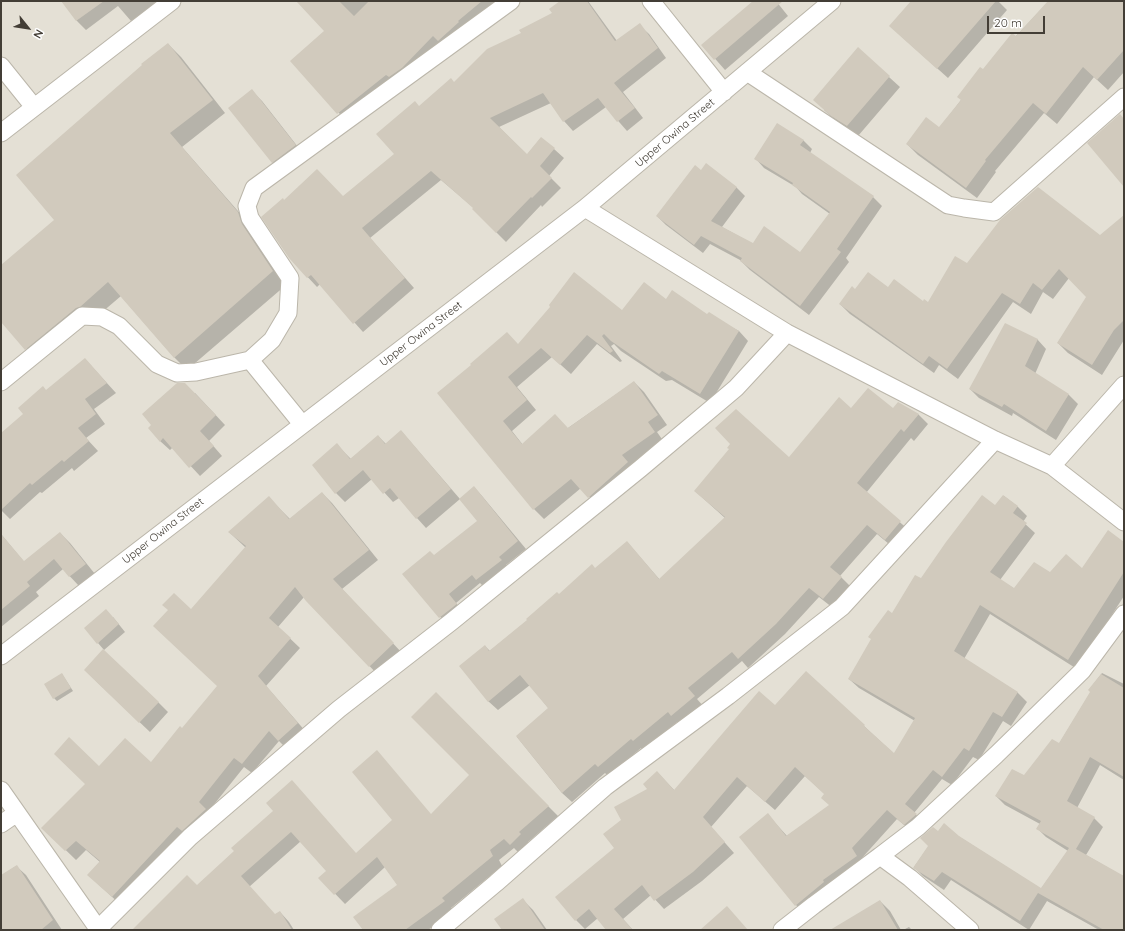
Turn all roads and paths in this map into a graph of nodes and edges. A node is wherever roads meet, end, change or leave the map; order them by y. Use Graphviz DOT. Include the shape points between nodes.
graph roads {
  1 [pos="172,1"];
  2 [pos="511,1"];
  3 [pos="651,1"];
  4 [pos="832,1"];
  5 [pos="1,66"];
  6 [pos="748,72"];
  7 [pos="724,92"];
  8 [pos="1124,97"];
  9 [pos="34,107"];
  10 [pos="1,133"];
  11 [pos="585,208"];
  12 [pos="787,333"];
  13 [pos="250,360"];
  14 [pos="1,382"];
  15 [pos="1124,386"];
  16 [pos="302,424"];
  17 [pos="995,440"];
  18 [pos="1052,466"];
  19 [pos="1124,522"];
  20 [pos="1124,614"];
  21 [pos="1,656"];
  22 [pos="1,790"];
  23 [pos="17,813"];
  24 [pos="1,824"];
  25 [pos="880,856"];
  26 [pos="99,929"];
  27 [pos="440,930"];
  28 [pos="782,930"];
  29 [pos="970,930"];
  1 -- 9 [label="street"];
  2 -- 13 [label="street" via="254,188 247,206 250,218 290,278 288,313 272,340"];
  3 -- 7 [label="street"];
  4 -- 6 [label="street, Upper Owina Street"];
  5 -- 9 [label="street"];
  6 -- 7 [label="street, Upper Owina Street"];
  6 -- 8 [label="street" via="948,205 994,212"];
  7 -- 11 [label="street, Upper Owina Street"];
  9 -- 10 [label="street"];
  11 -- 12 [label="street"];
  11 -- 16 [label="street, Upper Owina Street"];
  12 -- 17 [label="street"];
  12 -- 26 [label="street" via="736,388 451,622 339,709 190,837"];
  13 -- 14 [label="street" via="196,372 177,373 157,364 119,326 102,317 82,316"];
  13 -- 16 [label="street"];
  15 -- 18 [label="street"];
  16 -- 21 [label="street, Upper Owina Street"];
  17 -- 18 [label="street"];
  17 -- 27 [label="street" via="842,607 605,787"];
  18 -- 19 [label="street"];
  20 -- 25 [label="street" via="1082,671 924,822"];
  22 -- 23 [label="street"];
  23 -- 24 [label="street"];
  23 -- 26 [label="street"];
  25 -- 28 [label="street"];
  25 -- 29 [label="street" via="910,878"];
}
